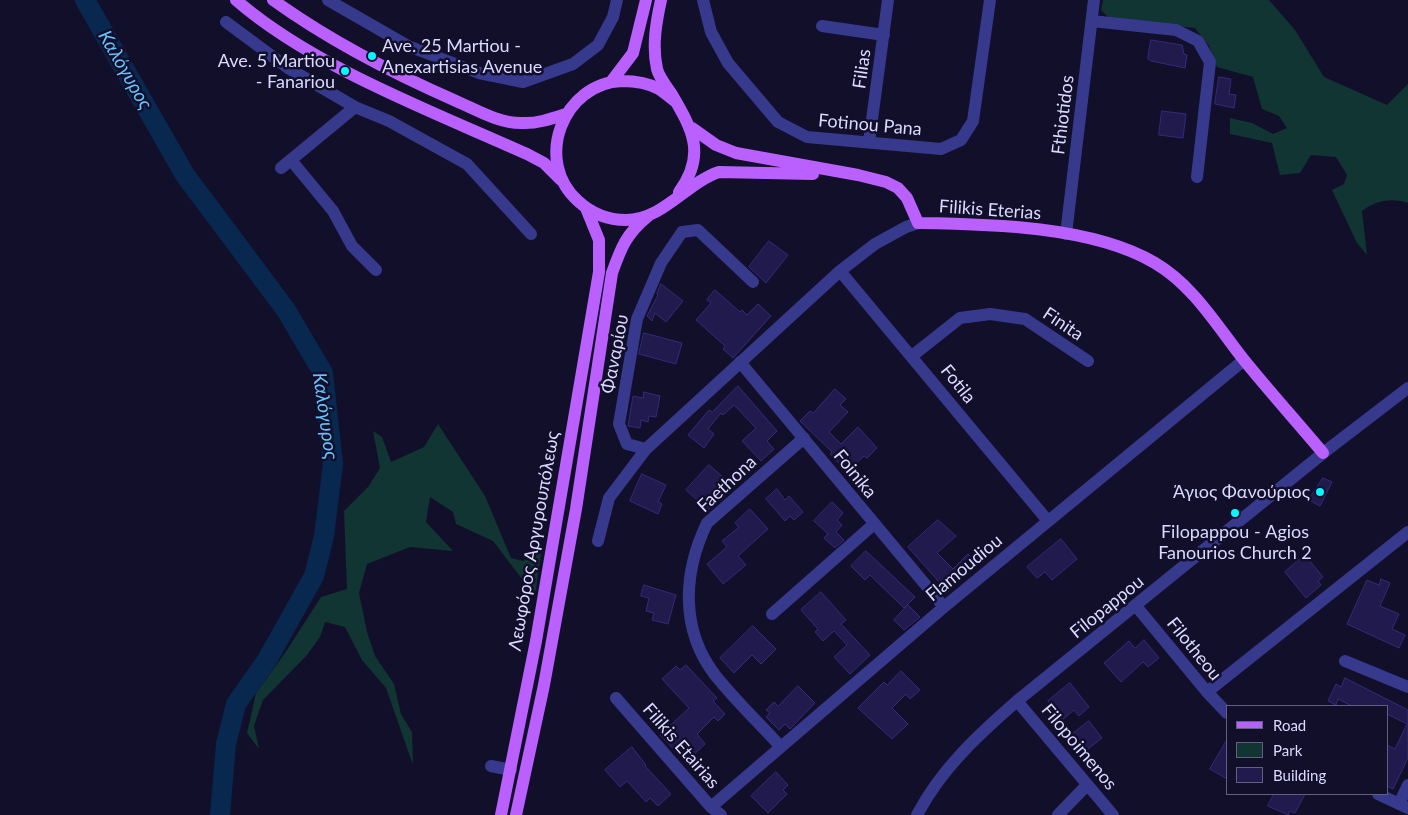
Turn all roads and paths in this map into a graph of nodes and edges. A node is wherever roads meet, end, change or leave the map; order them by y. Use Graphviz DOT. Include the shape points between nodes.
graph roads {
  1 [pos="236,0"];
  2 [pos="273,0"];
  3 [pos="328,0"];
  4 [pos="617,0"];
  5 [pos="646,0"];
  6 [pos="660,0"];
  7 [pos="703,0"];
  8 [pos="888,0"];
  9 [pos="990,0"];
  10 [pos="1094,0"];
  11 [pos="1092,21"];
  12 [pos="226,22"];
  13 [pos="822,26"];
  14 [pos="884,35"];
  15 [pos="612,82"];
  16 [pos="677,103"];
  17 [pos="355,107"];
  18 [pos="566,114"];
  19 [pos="692,128"];
  20 [pos="869,142"];
  21 [pos="858,175"];
  22 [pos="1197,176"];
  23 [pos="563,182"];
  24 [pos="674,200"];
  25 [pos="586,208"];
  26 [pos="648,216"];
  27 [pos="918,223"];
  28 [pos="531,234"];
  29 [pos="1066,234"];
  30 [pos="376,270"];
  31 [pos="840,271"];
  32 [pos="605,273"];
  33 [pos="753,282"];
  34 [pos="912,356"];
  35 [pos="1244,360"];
  36 [pos="1088,361"];
  37 [pos="740,362"];
  38 [pos="1408,388"];
  39 [pos="804,438"];
  40 [pos="646,449"];
  41 [pos="1323,453"];
  42 [pos="1048,520"];
  43 [pos="874,524"];
  44 [pos="1408,532"];
  45 [pos="598,541"];
  46 [pos="1136,606"];
  47 [pos="944,607"];
  48 [pos="772,614"];
  49 [pos="1345,661"];
  50 [pos="1408,687"];
  51 [pos="1207,692"];
  52 [pos="616,698"];
  53 [pos="1017,701"];
  54 [pos="1226,712"];
  55 [pos="780,746"];
  56 [pos="491,766"];
  57 [pos="511,770"];
  58 [pos="1087,784"];
  59 [pos="1408,785"];
  60 [pos="1380,795"];
  61 [pos="1404,806"];
  62 [pos="716,811"];
  63 [pos="501,815"];
  64 [pos="516,815"];
  65 [pos="917,815"];
  66 [pos="1058,815"];
  67 [pos="1114,815"];
  1 -- 23 [label="main road" via="295,42 342,68 527,154 544,163"];
  2 -- 18 [label="main road" via="299,19 402,78 495,118 521,124"];
  3 -- 4 [label="street" via="408,46 479,73 523,82 573,64 598,46 613,17"];
  5 -- 15 [label="main road" via="633,53"];
  6 -- 16 [label="main road" via="654,34 657,71"];
  7 -- 20 [label="street, Fotinou Pana" via="711,32 728,63 778,122 807,137"];
  8 -- 14 [label="street, Filias"];
  9 -- 20 [label="street, Fotinou Pana" via="973,121 961,140 941,149"];
  10 -- 11 [label="street, Fthiotidos"];
  11 -- 22 [label="street" via="1176,30 1198,41 1210,62"];
  11 -- 29 [label="street, Fthiotidos"];
  12 -- 17 [label="street" via="288,68"];
  13 -- 14 [label="street"];
  14 -- 20 [label="street, Filias"];
  15 -- 16 [label="main road" via="635,81 658,88"];
  15 -- 18 [label="main road" via="593,88"];
  16 -- 19 [label="main road"];
  17 -- 28 [label="street" via="389,121 466,164"];
  17 -- 30 [label="street" via="286,164 332,211 352,246"];
  18 -- 23 [label="main road" via="557,136 556,160"];
  19 -- 21 [label="main road" via="716,145 736,153"];
  19 -- 24 [label="main road" via="695,154 691,171"];
  21 -- 24 [label="main road" via="719,172 705,177"];
  21 -- 27 [label="main road" via="898,188 907,198"];
  23 -- 25 [label="main road"];
  24 -- 26 [label="main road"];
  25 -- 26 [label="main road" via="605,217 626,220"];
  25 -- 32 [label="main road" via="599,240"];
  26 -- 32 [label="main road" via="634,228"];
  27 -- 29 [label="main road, Filikis Eterias" via="978,224"];
  27 -- 31 [label="street, Filikis Eterias" via="875,244"];
  29 -- 35 [label="main road, Filikis Eterias" via="1118,245 1156,264 1190,290"];
  31 -- 34 [label="street, Fotila"];
  31 -- 37 [label="street, Filikis Eterias"];
  32 -- 57 [label="main road, Λεωφόρος Αργυρουπόλεως"];
  32 -- 64 [label="main road, Λεωφόρος Αργυρουπόλεως" via="576,509 544,686"];
  33 -- 40 [label="street, Φαναρίου" via="698,230 682,232 661,262 637,319 619,424 627,444"];
  34 -- 36 [label="street, Finita" via="960,318 990,314 1025,319"];
  34 -- 42 [label="street, Fotila"];
  35 -- 41 [label="main road, Filikis Eterias"];
  35 -- 42 [label="street, Flamoudiou"];
  37 -- 39 [label="street, Foinika"];
  37 -- 40 [label="street, Filikis Eterias"];
  38 -- 41 [label="street, Filopappou"];
  39 -- 43 [label="street, Foinika"];
  39 -- 55 [label="street, Faethona" via="708,524 698,542 688,581 688,609 699,645 715,674"];
  40 -- 45 [label="street" via="609,498"];
  41 -- 46 [label="street, Filopappou"];
  42 -- 47 [label="street, Flamoudiou"];
  43 -- 47 [label="street, Foinika"];
  43 -- 48 [label="street"];
  44 -- 51 [label="street"];
  46 -- 51 [label="street, Filotheou"];
  46 -- 53 [label="street, Filopappou"];
  47 -- 55 [label="street, Flamoudiou"];
  49 -- 50 [label="street"];
  51 -- 54 [label="street, Filotheou"];
  52 -- 62 [label="street, Filikis Etairias"];
  53 -- 58 [label="street, Filopoimenos"];
  53 -- 65 [label="street, Filopappou" via="954,760"];
  55 -- 62 [label="street, Flamoudiou"];
  56 -- 57 [label="street"];
  57 -- 63 [label="main road, Λεωφόρος Αργυρουπόλεως"];
  58 -- 66 [label="street"];
  58 -- 67 [label="street, Filopoimenos"];
  59 -- 61 [label="street"];
  60 -- 61 [label="street"];
}
